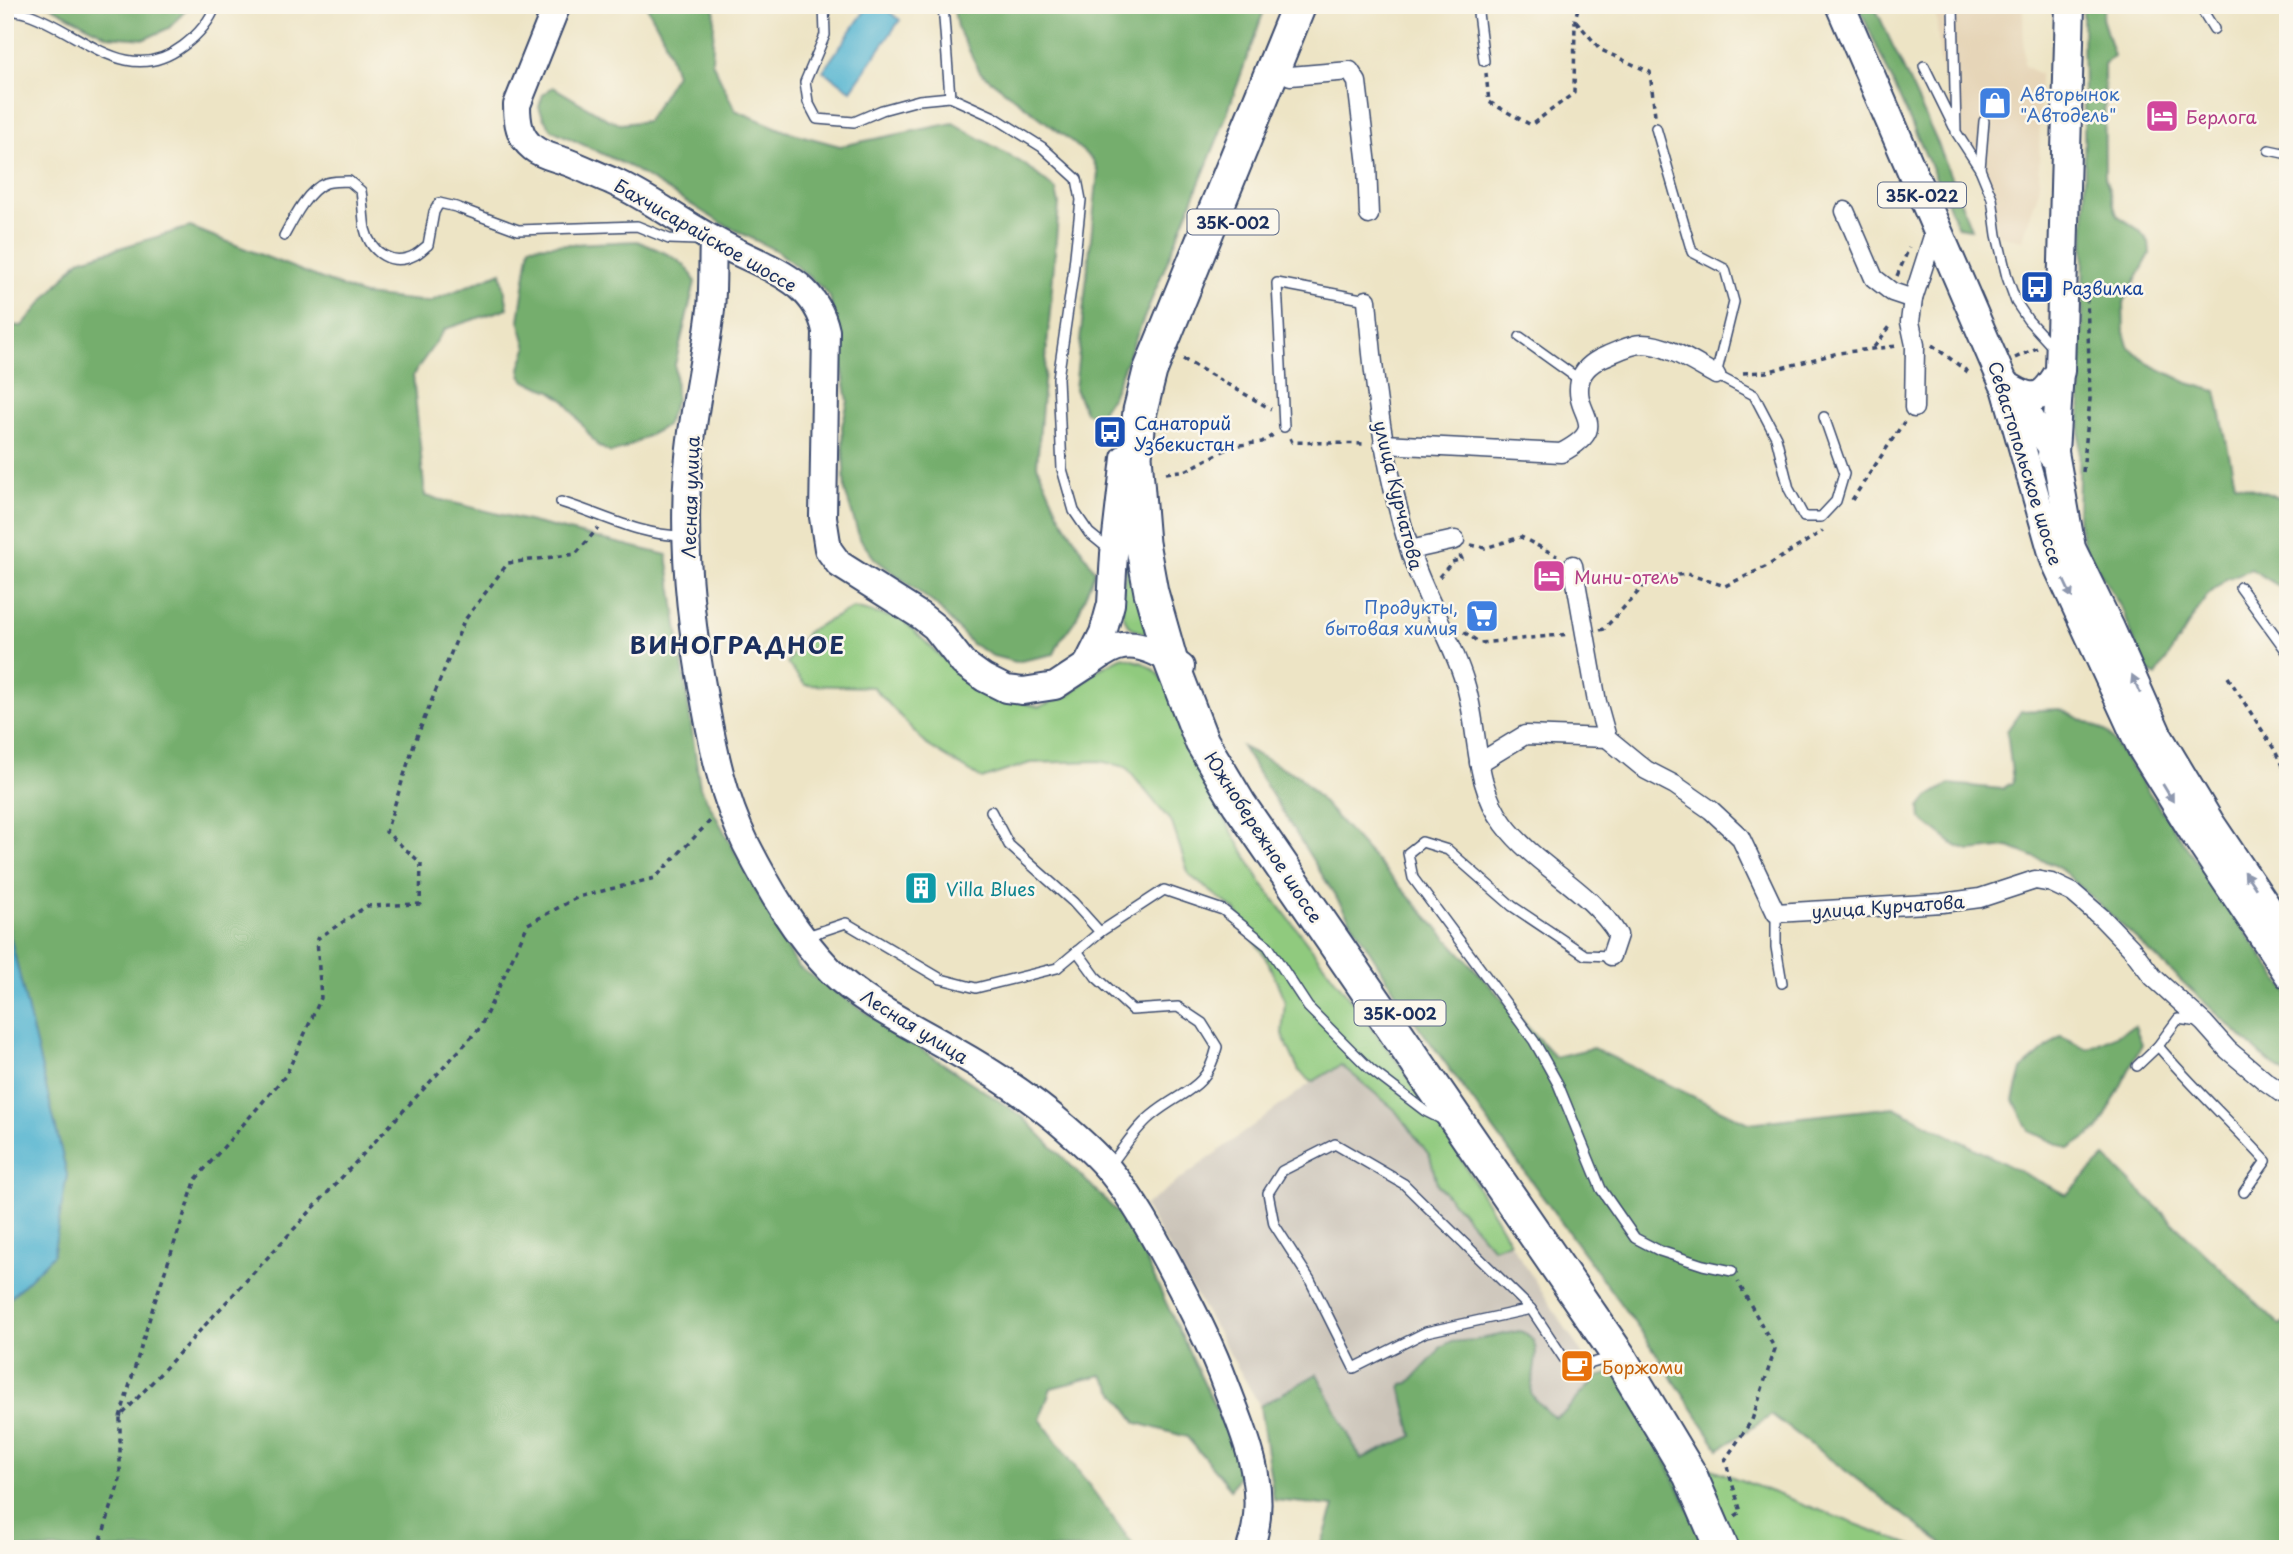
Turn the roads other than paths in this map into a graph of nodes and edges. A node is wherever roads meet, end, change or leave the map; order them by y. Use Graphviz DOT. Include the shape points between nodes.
graph roads {
  1 [pos="216,5"];
  2 [pos="557,5"];
  3 [pos="824,5"];
  4 [pos="943,5"];
  5 [pos="1299,5"];
  6 [pos="1318,5"];
  7 [pos="1477,5"];
  8 [pos="1840,5"];
  9 [pos="1848,5"];
  10 [pos="1952,5"];
  11 [pos="2070,5"];
  12 [pos="2199,5"];
  13 [pos="5,9"];
  14 [pos="2214,29"];
  15 [pos="1484,61"];
  16 [pos="1924,66"];
  17 [pos="1290,76"];
  18 [pos="950,97"];
  19 [pos="1984,121"];
  20 [pos="1656,128"];
  21 [pos="1956,132"];
  22 [pos="2269,150"];
  23 [pos="2288,154"];
  24 [pos="1980,169"];
  25 [pos="1845,211"];
  26 [pos="1368,215"];
  27 [pos="1936,228"];
  28 [pos="284,236"];
  29 [pos="713,240"];
  30 [pos="1913,299"];
  31 [pos="1367,300"];
  32 [pos="1520,337"];
  33 [pos="2057,355"];
  34 [pos="1163,363"];
  35 [pos="1716,375"];
  36 [pos="2008,379"];
  37 [pos="1580,380"];
  38 [pos="1914,408"];
  39 [pos="1824,417"];
  40 [pos="1284,427"];
  41 [pos="1383,444"];
  42 [pos="2055,452"];
  43 [pos="2030,478"];
  44 [pos="1154,492"];
  45 [pos="561,502"];
  46 [pos="685,536"];
  47 [pos="1455,540"];
  48 [pos="1410,550"];
  49 [pos="1114,565"];
  50 [pos="1573,565"];
  51 [pos="2240,587"];
  52 [pos="2288,653"];
  53 [pos="1087,664"];
  54 [pos="1182,668"];
  55 [pos="1607,738"];
  56 [pos="1479,763"];
  57 [pos="991,811"];
  58 [pos="1776,913"];
  59 [pos="1100,932"];
  60 [pos="802,937"];
  61 [pos="2288,937"];
  62 [pos="1077,951"];
  63 [pos="1611,956"];
  64 [pos="2288,975"];
  65 [pos="1782,983"];
  66 [pos="2204,1023"];
  67 [pos="2158,1046"];
  68 [pos="2137,1066"];
  69 [pos="2288,1097"];
  70 [pos="1462,1129"];
  71 [pos="1108,1168"];
  72 [pos="2244,1192"];
  73 [pos="1731,1271"];
  74 [pos="1531,1308"];
  75 [pos="1626,1349"];
  76 [pos="1730,1540"];
  77 [pos="1250,1549"];
  1 -- 13 [label="lane" via="209,21 192,39 169,57 149,62 114,59 31,15"];
  2 -- 29 [label="main road, Бахчисарайское шоссе" via="517,105 522,136 533,148 624,187"];
  3 -- 18 [label="lane" via="825,35 805,82 817,119 853,121 919,100"];
  4 -- 18 [label="lane"];
  5 -- 34 [label="highway, Южнобережное шоссе"];
  6 -- 17 [label="highway, Южнобережное шоссе / 35К-002"];
  7 -- 15 [label="lane"];
  8 -- 27 [label="main road, Севастопольское шоссе / 35К-022"];
  9 -- 36 [label="main road, Севастопольское шоссе / 35К-022"];
  10 -- 21 [label="lane"];
  11 -- 33 [label="main road"];
  12 -- 14 [label="lane"];
  16 -- 21 [label="lane"];
  17 -- 26 [label="street" via="1350,71 1357,82"];
  17 -- 34 [label="highway, Южнобережное шоссе / 35К-002" via="1237,214"];
  18 -- 49 [label="lane" via="1042,147 1077,179 1082,200 1058,378 1062,469 1074,511"];
  19 -- 24 [label="lane"];
  20 -- 35 [label="lane" via="1692,252 1725,269 1734,302"];
  21 -- 24 [label="lane"];
  22 -- 23 [label="lane"];
  24 -- 33 [label="lane" via="1992,198 2016,302"];
  25 -- 30 [label="street" via="1874,278 1892,292"];
  27 -- 30 [label="street"];
  27 -- 36 [label="main road, Севастопольское шоссе / 35К-022"];
  28 -- 29 [label="lane" via="296,212 325,183 349,181 361,191 370,244 384,258 395,260 415,256 428,245 439,203 518,230 638,226 669,239"];
  29 -- 46 [label="main road, Лесная улица" via="711,307 693,419"];
  29 -- 53 [label="main road, Бахчисарайское шоссе" via="797,284 824,319 823,517 828,549 839,564 921,616 963,663 1006,689 1055,686"];
  30 -- 38 [label="street"];
  31 -- 40 [label="lane" via="1277,283"];
  31 -- 41 [label="street, улица Курчатова"];
  32 -- 37 [label="lane"];
  33 -- 36 [label="main road" via="2050,389 2041,396 2031,397"];
  33 -- 42 [label="main road"];
  34 -- 44 [label="highway, Южнобережное шоссе" via="1140,411 1135,456"];
  34 -- 49 [label="main road" via="1137,400 1126,440"];
  35 -- 37 [label="street" via="1669,352 1640,344 1597,359"];
  35 -- 39 [label="lane" via="1754,395 1776,437 1789,489 1804,517 1821,517 1836,501 1844,474"];
  36 -- 42 [label="main road, Севастопольское шоссе / 35К-022"];
  36 -- 43 [label="main road, Севастопольское шоссе / 35К-022"];
  37 -- 41 [label="street" via="1586,433 1561,453"];
  41 -- 48 [label="street, улица Курчатова"];
  42 -- 43 [label="main road"];
  61 -- 42 [label="main road, Севастопольское шоссе / 35К-022, one-way" via="2159,736 2072,548"];
  43 -- 64 [label="main road, Севастопольское шоссе / 35К-022, one-way" via="2054,560 2141,748"];
  44 -- 49 [label="main road"];
  44 -- 54 [label="highway, Южнобережное шоссе / 35К-002" via="1151,592"];
  45 -- 46 [label="lane" via="622,526 660,536"];
  46 -- 60 [label="main road, Лесная улица" via="693,640 728,803 779,904"];
  47 -- 48 [label="street"];
  48 -- 56 [label="street, улица Курчатова" via="1466,685"];
  49 -- 53 [label="main road, Бахчисарайское шоссе" via="1111,604"];
  50 -- 55 [label="street"];
  51 -- 52 [label="lane"];
  53 -- 54 [label="main road" via="1106,652 1135,646"];
  54 -- 70 [label="highway, Южнобережное шоссе / 35К-002" via="1202,741 1238,804"];
  54 -- 75 [label="highway, Южнобережное шоссе / 35К-002" via="1273,831"];
  55 -- 56 [label="street" via="1525,735"];
  55 -- 58 [label="street" via="1646,770 1711,810 1740,837"];
  56 -- 63 [label="street, улица Курчатова" via="1486,794 1504,825 1608,919 1618,935"];
  57 -- 59 [label="lane" via="1009,845"];
  58 -- 65 [label="lane"];
  58 -- 66 [label="street, улица Курчатова" via="1942,903 1980,898 2035,880 2052,883 2073,893 2102,918 2153,977"];
  59 -- 62 [label="lane"];
  59 -- 70 [label="lane" via="1164,890 1223,910 1268,946 1308,1007 1371,1070 1426,1111"];
  60 -- 62 [label="lane" via="846,923 941,979 976,988 1057,968"];
  60 -- 71 [label="main road, Лесная улица" via="833,973 882,1010 1015,1088"];
  62 -- 71 [label="lane" via="1096,977 1132,1010 1178,1007 1202,1023 1217,1046 1213,1065 1200,1084 1150,1116"];
  63 -- 73 [label="lane" via="1585,955 1557,938 1448,850 1422,842 1408,853 1413,878 1534,1041 1558,1084 1601,1189 1636,1238 1660,1251"];
  66 -- 67 [label="lane" via="2178,1020"];
  66 -- 69 [label="street, улица Курчатова" via="2228,1050"];
  67 -- 68 [label="lane"];
  67 -- 72 [label="lane" via="2266,1161"];
  70 -- 75 [label="highway, Южнобережное шоссе / 35К-002"];
  71 -- 77 [label="main road, Лесная улица" via="1151,1231 1209,1342 1236,1410 1257,1480 1259,1514"];
  74 -- 74 [label="lane" via="1404,1184 1335,1143 1282,1171 1268,1193 1274,1224 1310,1280 1354,1368 1426,1332"];
  74 -- 75 [label="lane" via="1571,1369"];
  75 -- 76 [label="highway, Южнобережное шоссе / 35К-002" via="1690,1475"];
}
